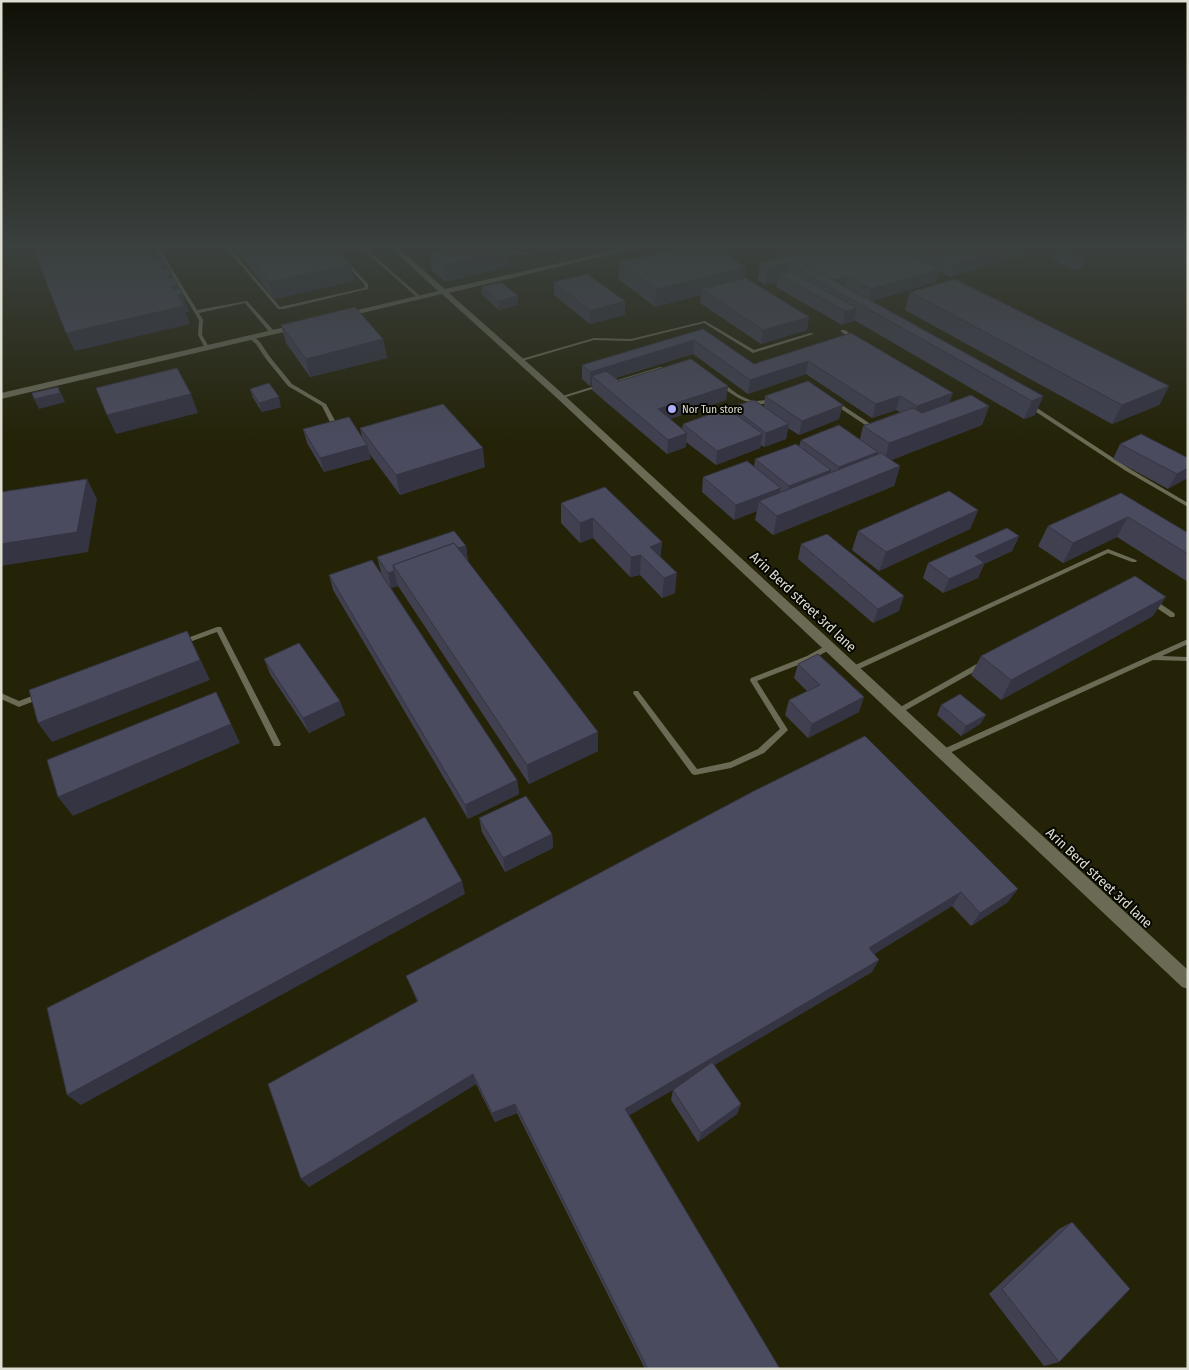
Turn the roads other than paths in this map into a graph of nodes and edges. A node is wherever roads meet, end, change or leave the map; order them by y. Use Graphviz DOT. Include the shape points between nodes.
graph roads {
  1 [pos="196,312"];
  2 [pos="255,312"];
  3 [pos="359,312"];
  4 [pos="465,312"];
  5 [pos="337,317"];
  6 [pos="309,324"];
  7 [pos="843,331"];
  8 [pos="272,332"];
  9 [pos="812,334"];
  10 [pos="251,337"];
  11 [pos="860,341"];
  12 [pos="207,347"];
  13 [pos="520,360"];
  14 [pos="672,365"];
  15 [pos="716,381"];
  16 [pos="1,396"];
  17 [pos="562,396"];
  18 [pos="779,398"];
  19 [pos="832,401"];
  20 [pos="1025,403"];
  21 [pos="336,428"];
  22 [pos="884,430"];
  23 [pos="1188,505"];
  24 [pos="1134,561"];
  25 [pos="1149,599"];
  26 [pos="1172,615"];
  27 [pos="1188,641"];
  28 [pos="174,646"];
  29 [pos="829,647"];
  30 [pos="1152,658"];
  31 [pos="1188,659"];
  32 [pos="988,660"];
  33 [pos="852,669"];
  34 [pos="636,693"];
  35 [pos="47,694"];
  36 [pos="1,696"];
  37 [pos="897,712"];
  38 [pos="277,744"];
  39 [pos="942,753"];
  40 [pos="1188,981"];
  1 -- 12 [label="lane" via="201,320 200,335"];
  2 -- 8 [label="lane"];
  3 -- 5 [label="street"];
  4 -- 13 [label="street, Arin Berd street 3rd lane"];
  6 -- 8 [label="street"];
  7 -- 11 [label="lane"];
  8 -- 10 [label="street"];
  9 -- 13 [label="lane" via="753,352 706,322 631,340 594,339"];
  10 -- 12 [label="street"];
  10 -- 21 [label="lane" via="290,385 324,405"];
  12 -- 16 [label="street"];
  13 -- 17 [label="street, Arin Berd street 3rd lane"];
  14 -- 17 [label="lane"];
  15 -- 18 [label="lane" via="747,401"];
  17 -- 29 [label="street, Arin Berd street 3rd lane"];
  19 -- 22 [label="lane" via="877,430"];
  20 -- 23 [label="lane"];
  24 -- 33 [label="lane" via="1108,551"];
  25 -- 26 [label="lane"];
  27 -- 30 [label="lane"];
  28 -- 38 [label="lane" via="219,629"];
  29 -- 33 [label="street, Arin Berd street 3rd lane"];
  29 -- 34 [label="lane" via="753,680 784,730 760,751 731,765 695,772"];
  30 -- 31 [label="lane"];
  30 -- 39 [label="lane"];
  32 -- 37 [label="lane"];
  33 -- 37 [label="street, Arin Berd street 3rd lane"];
  35 -- 36 [label="lane" via="19,704"];
  37 -- 39 [label="street, Arin Berd street 3rd lane"];
  39 -- 40 [label="street, Arin Berd street 3rd lane"];
}
